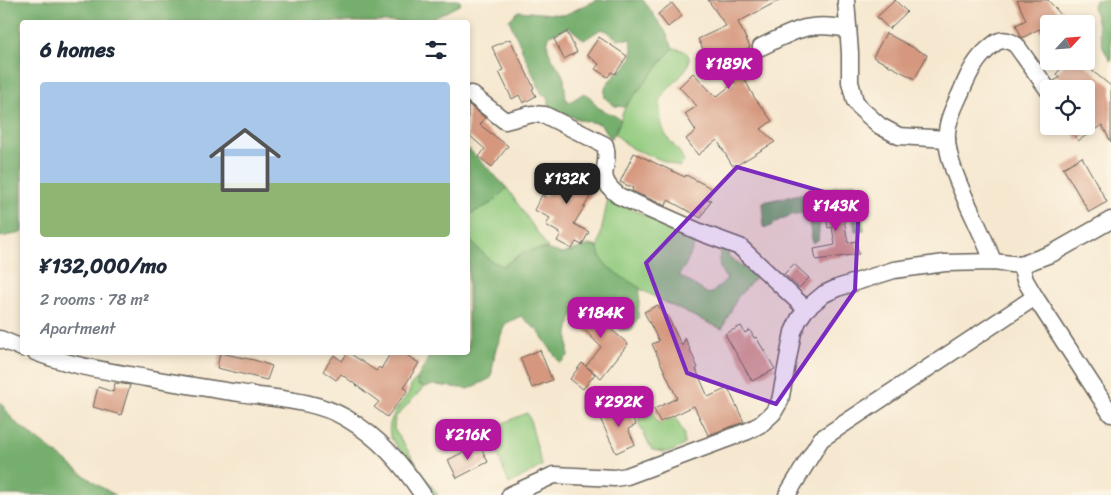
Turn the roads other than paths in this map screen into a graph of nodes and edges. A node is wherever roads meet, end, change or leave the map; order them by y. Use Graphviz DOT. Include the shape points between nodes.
graph roads {
  1 [pos="846,0"];
  2 [pos="848,29"];
  3 [pos="761,47"];
  4 [pos="1041,80"];
  5 [pos="471,94"];
  6 [pos="947,139"];
  7 [pos="1111,220"];
  8 [pos="994,262"];
  9 [pos="1021,265"];
  10 [pos="1035,297"];
  11 [pos="806,309"];
  12 [pos="0,339"];
  13 [pos="20,347"];
  14 [pos="42,355"];
  15 [pos="1111,414"];
  16 [pos="423,495"];
  17 [pos="510,495"];
  18 [pos="787,495"];
  1 -- 2 [label="street"];
  2 -- 3 [label="street" via="810,26"];
  2 -- 6 [label="street" via="852,94 861,109 880,126 899,136"];
  4 -- 6 [label="street" via="1009,40 1001,40 991,46 971,69 951,114"];
  5 -- 11 [label="street" via="505,122 532,114 545,115 605,145 608,152 603,171 611,190 702,234 740,247"];
  6 -- 8 [label="street" via="952,165"];
  7 -- 9 [label="street" via="1053,253"];
  8 -- 9 [label="street"];
  8 -- 11 [label="street" via="945,263 894,270 837,288"];
  9 -- 10 [label="street"];
  10 -- 15 [label="street"];
  10 -- 18 [label="street" via="821,439"];
  11 -- 17 [label="street" via="793,332 780,401 773,414 761,424 627,476 554,475"];
  12 -- 13 [label="street"];
  14 -- 16 [label="street" via="79,366 326,409 346,418 382,443"];
}
